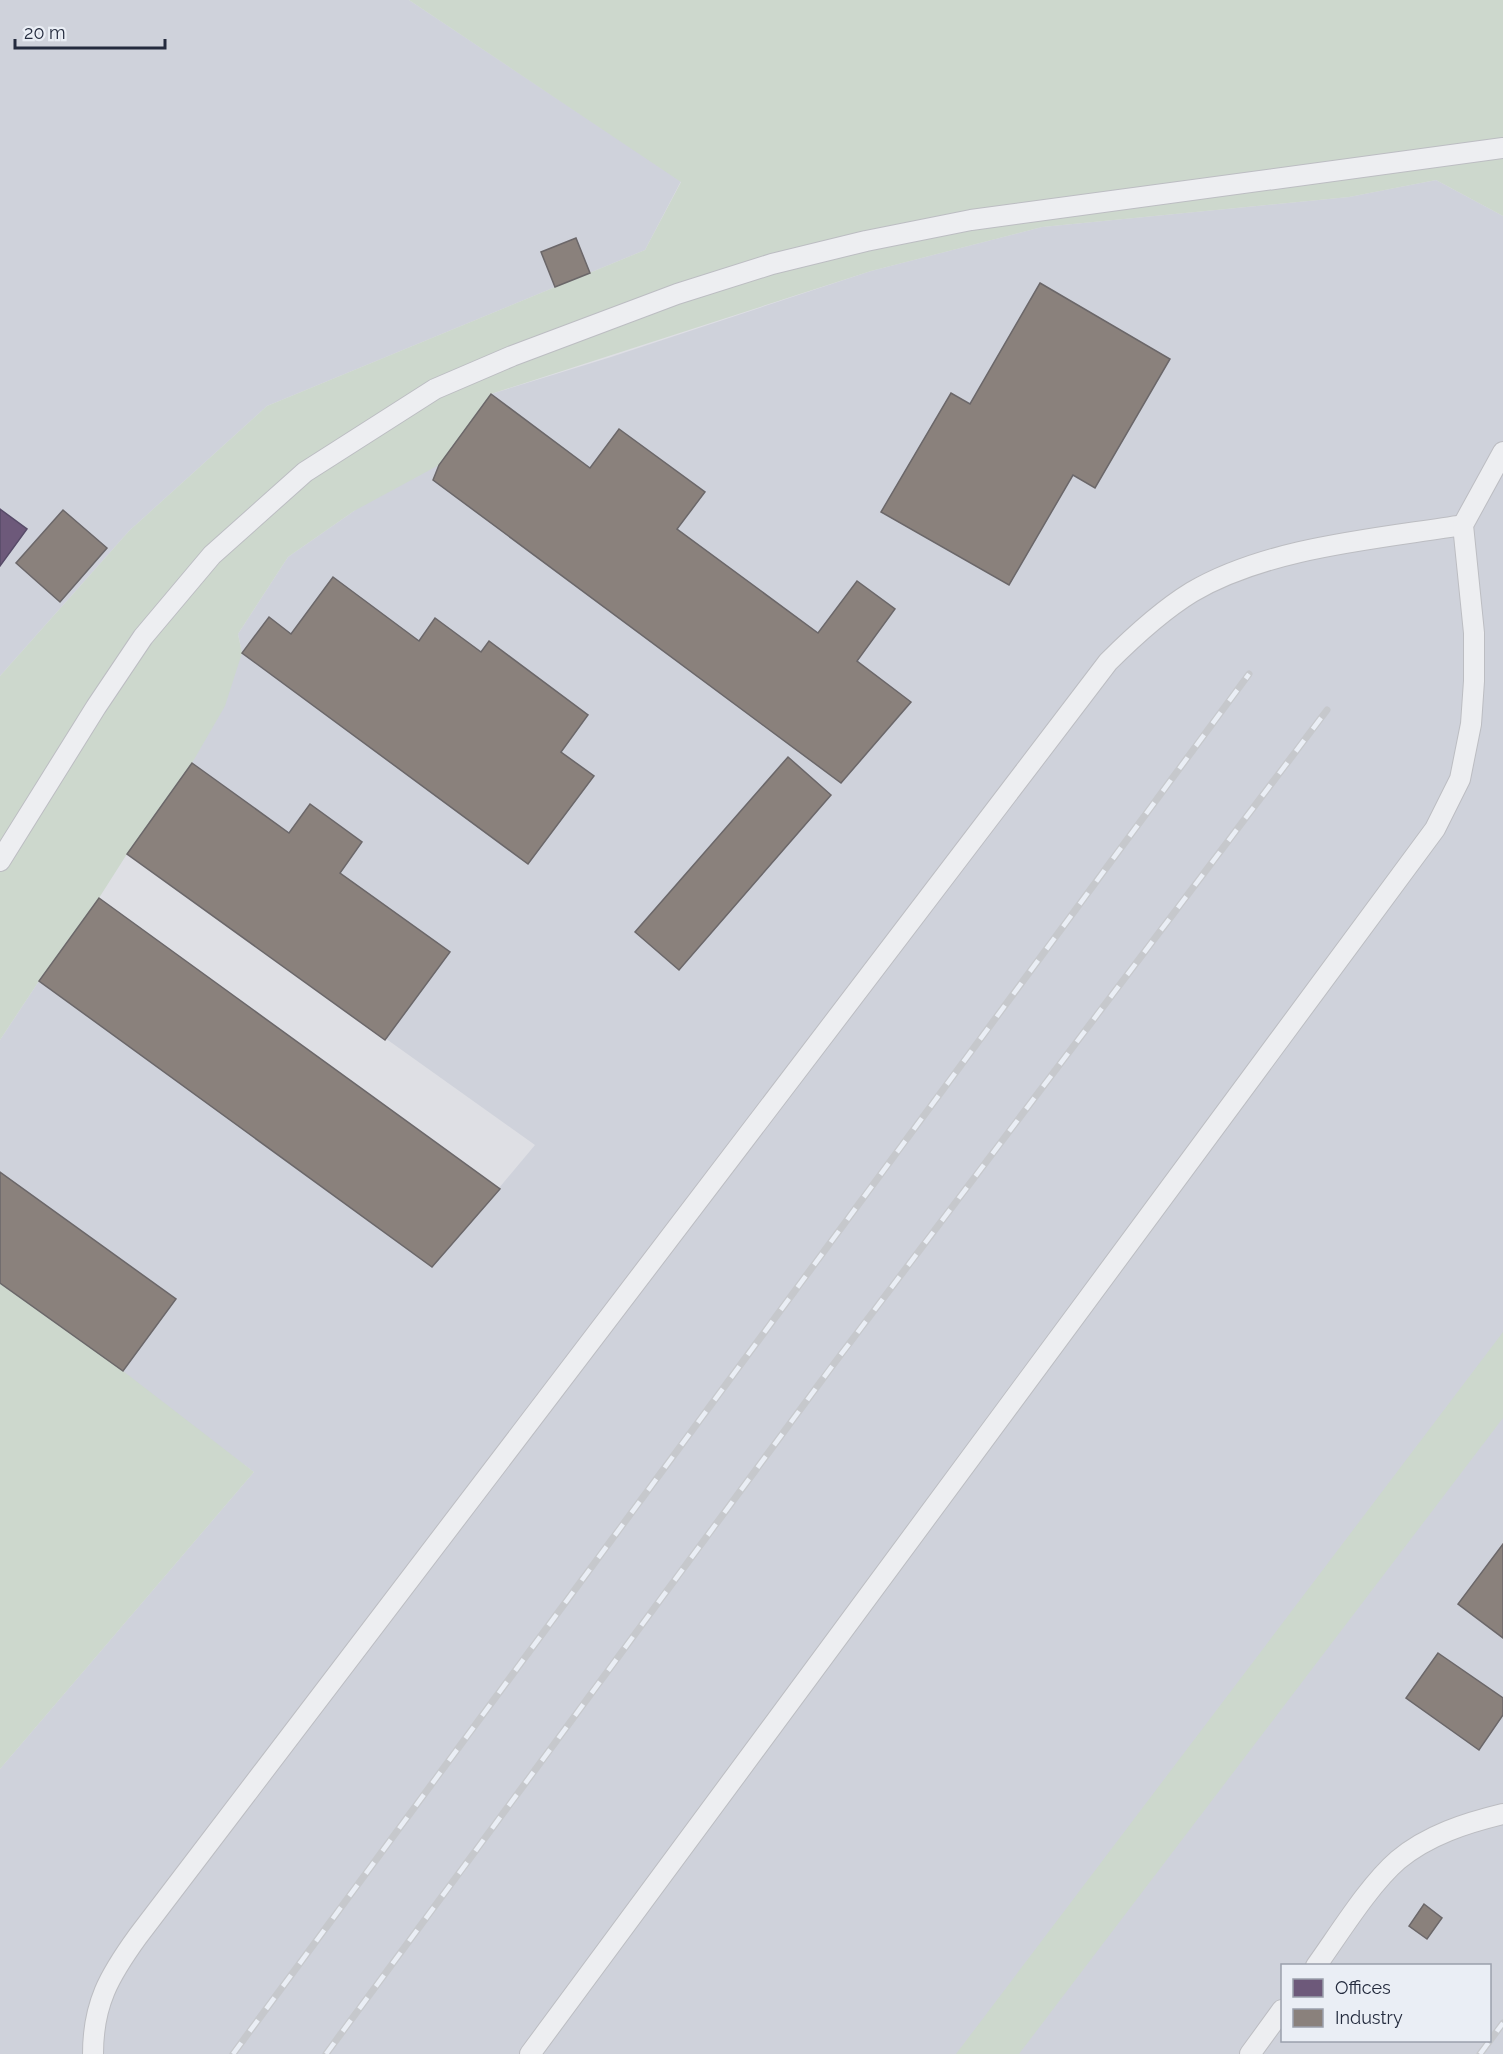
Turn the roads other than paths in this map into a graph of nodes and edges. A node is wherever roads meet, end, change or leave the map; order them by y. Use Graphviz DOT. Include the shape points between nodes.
graph roads {
  1 [pos="1503,148"];
  2 [pos="1503,452"];
  3 [pos="1463,525"];
  4 [pos="0,861"];
  5 [pos="1503,1814"];
  6 [pos="1317,1964"];
  7 [pos="1281,2011"];
  8 [pos="93,2054"];
  9 [pos="530,2054"];
  10 [pos="1250,2054"];
  1 -- 4 [label="lane" via="971,220 866,241 772,264 677,294 435,389 304,472 212,555 143,637"];
  2 -- 3 [label="lane"];
  3 -- 8 [label="lane" via="1301,552 1242,568 1192,592 1145,626 1108,662 116,1967 99,2003"];
  3 -- 9 [label="lane" via="1474,633 1471,724 1460,779 1435,829"];
  5 -- 6 [label="lane" via="1448,1831 1398,1861 1379,1880"];
  7 -- 10 [label="lane"];
}
